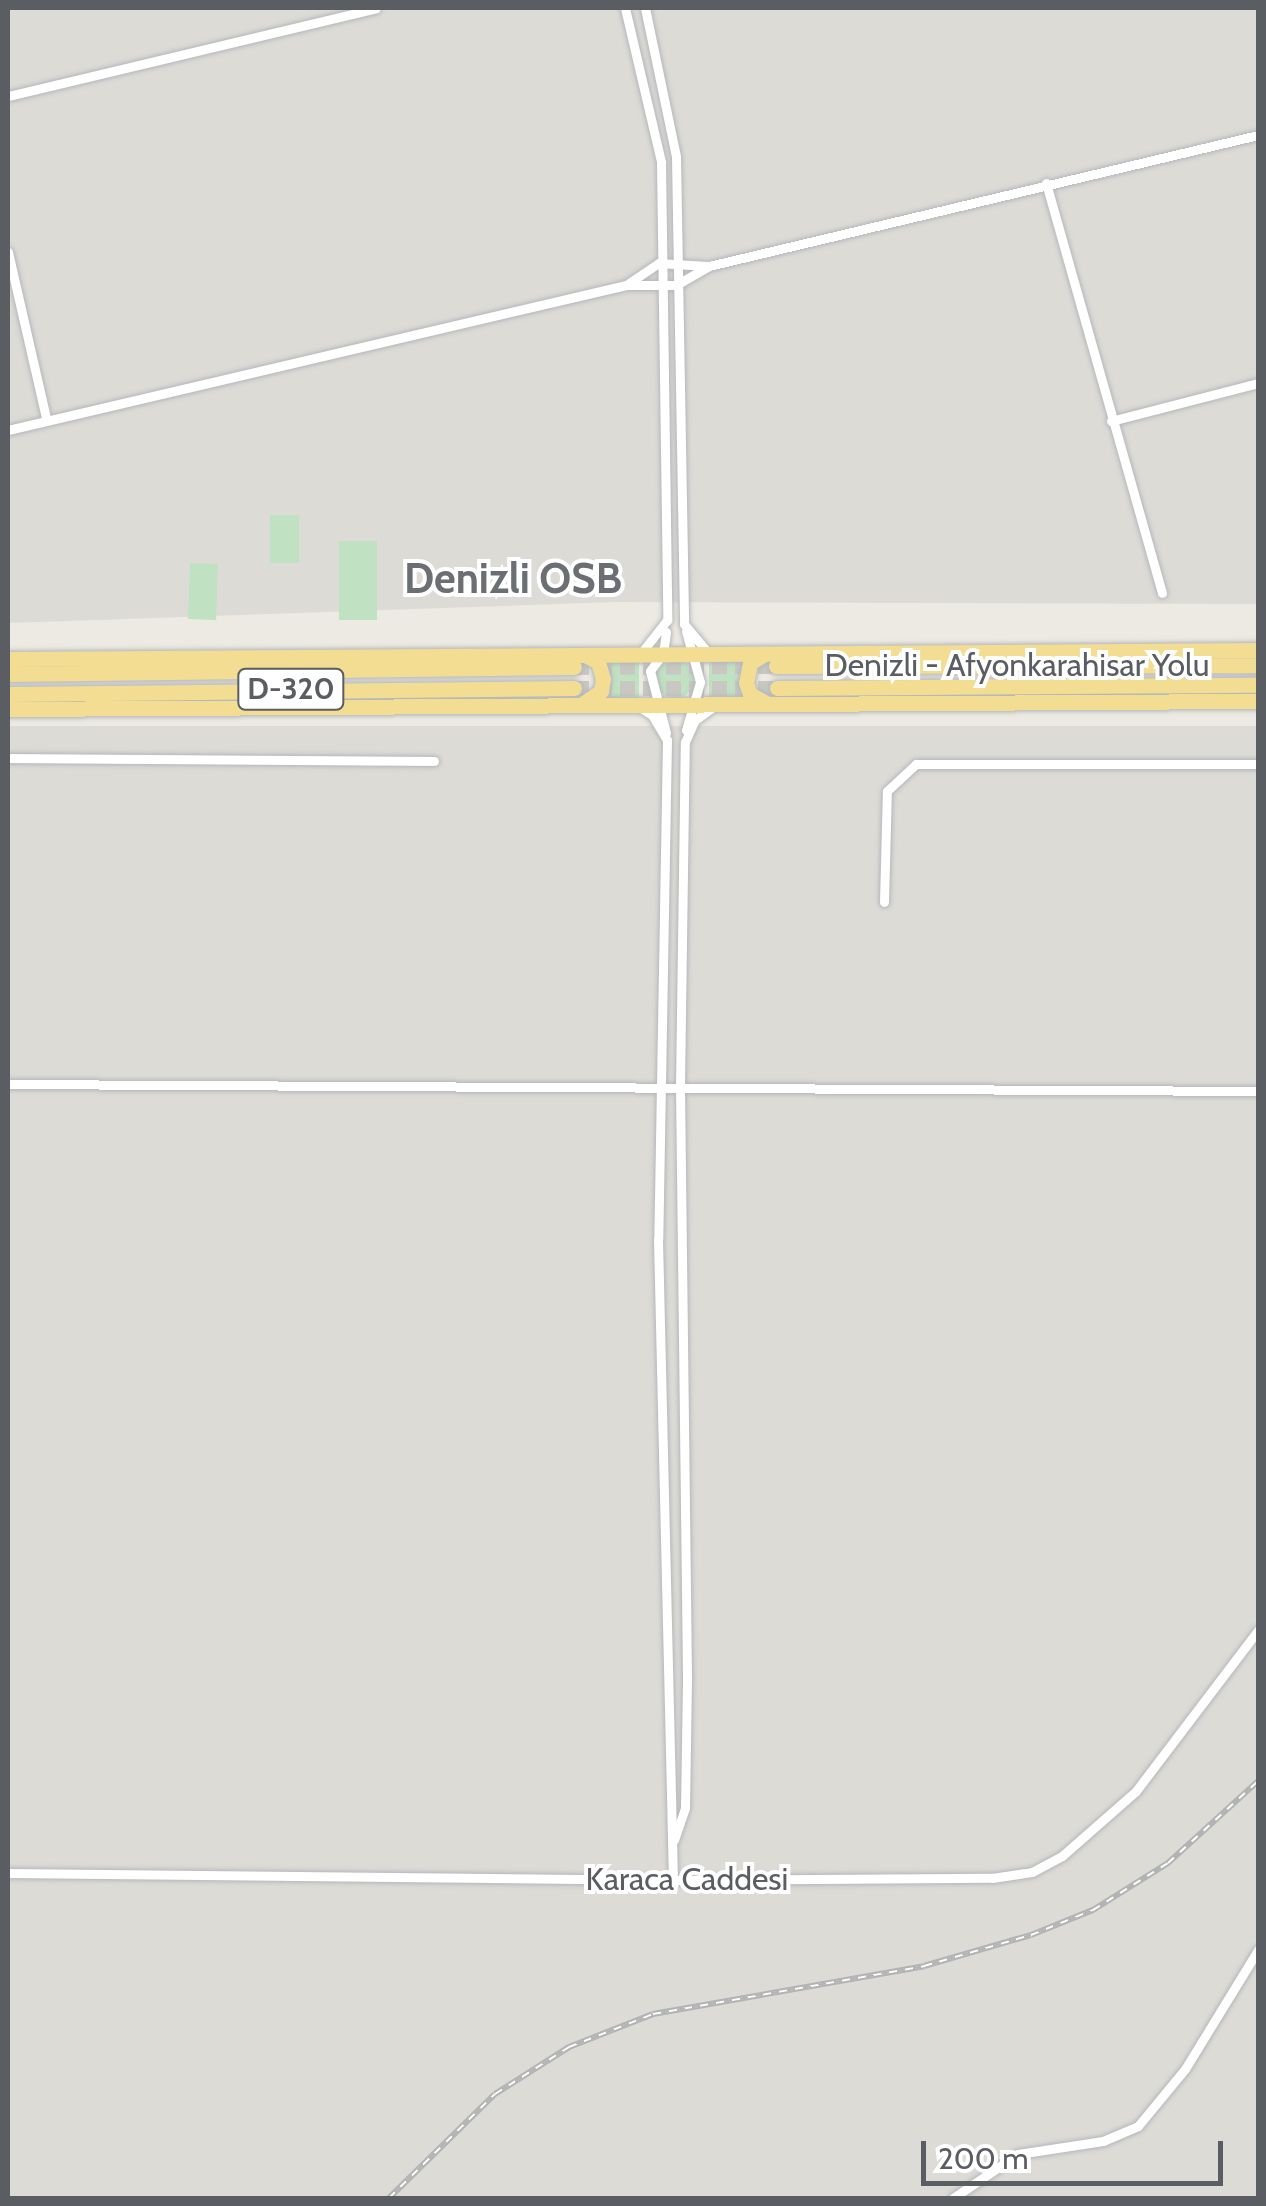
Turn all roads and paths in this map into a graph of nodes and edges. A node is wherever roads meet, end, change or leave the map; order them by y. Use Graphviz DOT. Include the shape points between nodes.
graph roads {
  1 [pos="376,8"];
  2 [pos="626,8"];
  3 [pos="645,8"];
  4 [pos="8,96"];
  5 [pos="1258,134"];
  6 [pos="1046,183"];
  7 [pos="8,252"];
  8 [pos="676,262"];
  9 [pos="659,263"];
  10 [pos="709,266"];
  11 [pos="626,285"];
  12 [pos="676,285"];
  13 [pos="659,286"];
  14 [pos="1258,384"];
  15 [pos="46,418"];
  16 [pos="1111,420"];
  17 [pos="8,430"];
  18 [pos="1162,593"];
  19 [pos="668,620"];
  20 [pos="684,624"];
  21 [pos="1258,650"];
  22 [pos="642,652"];
  23 [pos="663,652"];
  24 [pos="690,652"];
  25 [pos="709,653"];
  26 [pos="8,658"];
  27 [pos="576,659"];
  28 [pos="771,659"];
  29 [pos="1258,665"];
  30 [pos="8,674"];
  31 [pos="1258,685"];
  32 [pos="574,688"];
  33 [pos="777,688"];
  34 [pos="8,694"];
  35 [pos="1258,701"];
  36 [pos="689,704"];
  37 [pos="718,704"];
  38 [pos="769,704"];
  39 [pos="580,705"];
  40 [pos="636,705"];
  41 [pos="663,705"];
  42 [pos="8,708"];
  43 [pos="667,740"];
  44 [pos="685,742"];
  45 [pos="8,758"];
  46 [pos="434,761"];
  47 [pos="1258,764"];
  48 [pos="884,902"];
  49 [pos="8,1084"];
  50 [pos="660,1086"];
  51 [pos="680,1087"];
  52 [pos="1258,1090"];
  53 [pos="1258,1630"];
  54 [pos="674,1840"];
  55 [pos="8,1873"];
  56 [pos="673,1880"];
  57 [pos="1258,1950"];
  58 [pos="952,2198"];
  1 -- 4 [label="street"];
  2 -- 9 [label="street" via="661,162"];
  3 -- 8 [label="street" via="676,157"];
  5 -- 6 [label="street"];
  6 -- 10 [label="street"];
  6 -- 16 [label="street"];
  7 -- 15 [label="street"];
  8 -- 9 [label="street"];
  8 -- 10 [label="street"];
  8 -- 12 [label="street"];
  9 -- 11 [label="street"];
  9 -- 13 [label="street"];
  10 -- 12 [label="street"];
  11 -- 13 [label="street"];
  11 -- 15 [label="street"];
  12 -- 13 [label="street"];
  12 -- 20 [label="street"];
  13 -- 19 [label="street"];
  14 -- 16 [label="street"];
  15 -- 17 [label="street"];
  16 -- 18 [label="street"];
  19 -- 22 [label="street"];
  19 -- 23 [label="street"];
  20 -- 24 [label="street"];
  20 -- 25 [label="street"];
  21 -- 28 [label="highway"];
  22 -- 23 [label="highway"];
  22 -- 27 [label="highway"];
  23 -- 24 [label="highway"];
  23 -- 41 [label="street" via="650,671"];
  24 -- 25 [label="highway"];
  24 -- 36 [label="street" via="700,682"];
  25 -- 28 [label="highway"];
  26 -- 27 [label="highway"];
  27 -- 30 [label="highway, D-320"];
  27 -- 39 [label="highway" via="598,662 603,679 601,691"];
  28 -- 29 [label="highway, Denizli - Afyonkarahisar Yolu"];
  28 -- 38 [label="highway" via="750,662 746,682 750,694"];
  31 -- 33 [label="highway"];
  32 -- 34 [label="highway, D-320"];
  35 -- 38 [label="highway"];
  36 -- 37 [label="highway"];
  36 -- 41 [label="highway"];
  36 -- 44 [label="street"];
  37 -- 38 [label="highway"];
  37 -- 44 [label="street" via="695,720"];
  39 -- 40 [label="highway"];
  39 -- 42 [label="highway"];
  40 -- 41 [label="highway"];
  40 -- 43 [label="street" via="652,715"];
  41 -- 43 [label="street"];
  43 -- 50 [label="street"];
  44 -- 51 [label="street"];
  45 -- 46 [label="street"];
  47 -- 48 [label="street" via="916,764 887,791"];
  49 -- 50 [label="street"];
  50 -- 51 [label="street"];
  50 -- 54 [label="street" via="667,1822"];
  51 -- 52 [label="street"];
  51 -- 54 [label="street" via="686,1808"];
  53 -- 56 [label="street, Karaca Caddesi" via="1136,1791 1074,1846 1032,1872 992,1878"];
  54 -- 56 [label="street"];
  55 -- 56 [label="street, Karaca Caddesi"];
  57 -- 58 [label="street" via="1201,2046 1138,2126 1103,2141 1018,2154"];
}
